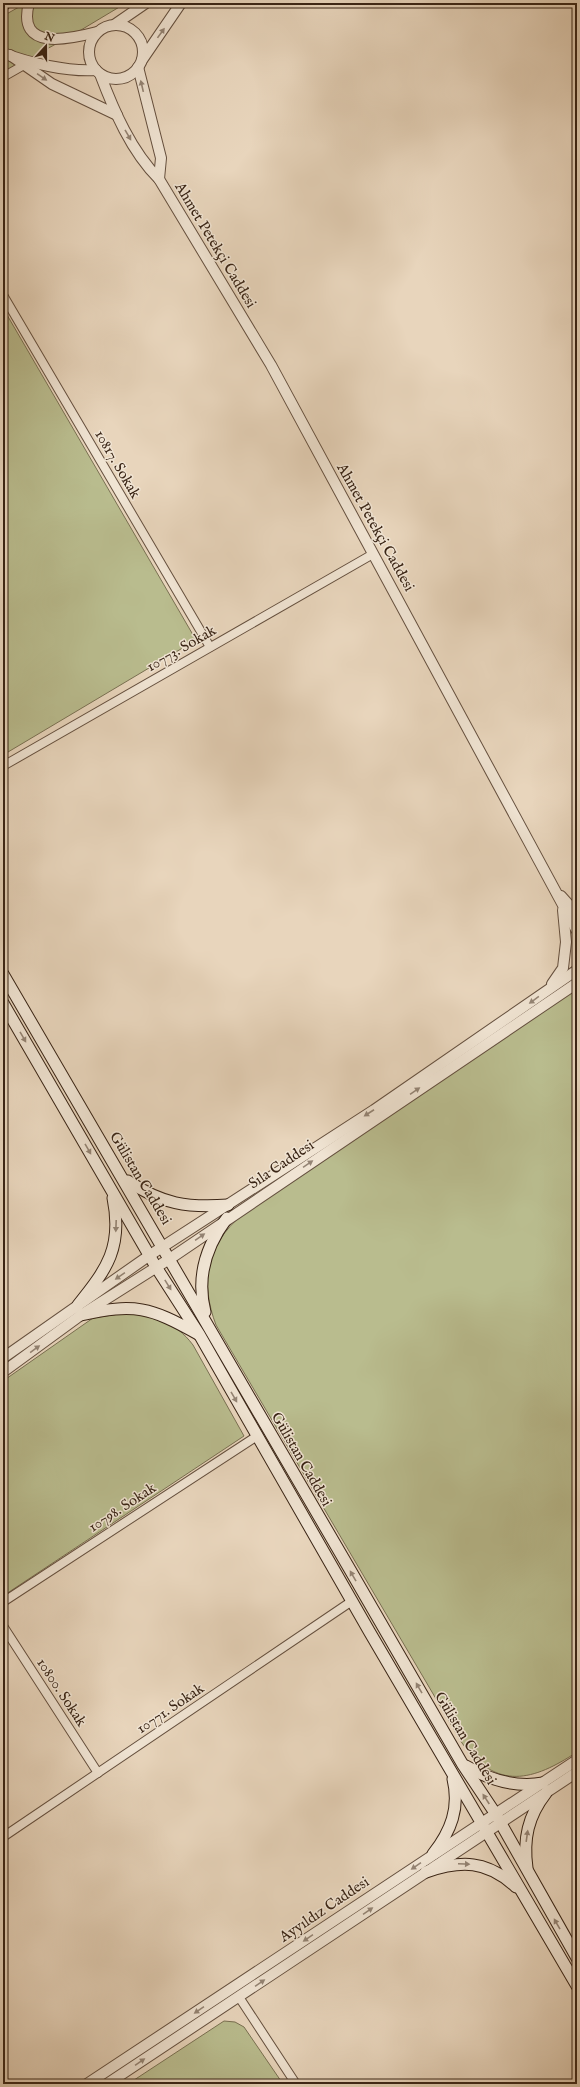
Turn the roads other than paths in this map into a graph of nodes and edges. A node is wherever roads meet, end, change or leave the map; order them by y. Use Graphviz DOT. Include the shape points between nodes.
graph roads {
  1 [pos="29,3"];
  2 [pos="146,3"];
  3 [pos="181,3"];
  4 [pos="114,25"];
  5 [pos="97,32"];
  6 [pos="6,54"];
  7 [pos="24,65"];
  8 [pos="139,65"];
  9 [pos="98,72"];
  10 [pos="3,77"];
  11 [pos="117,115"];
  12 [pos="160,179"];
  13 [pos="3,295"];
  14 [pos="373,554"];
  15 [pos="210,648"];
  16 [pos="3,766"];
  17 [pos="566,904"];
  18 [pos="577,910"];
  19 [pos="577,914"];
  20 [pos="577,931"];
  21 [pos="577,970"];
  22 [pos="3,974"];
  23 [pos="577,982"];
  24 [pos="550,988"];
  25 [pos="3,1003"];
  26 [pos="124,1179"];
  27 [pos="111,1188"];
  28 [pos="228,1205"];
  29 [pos="227,1218"];
  30 [pos="164,1246"];
  31 [pos="150,1255"];
  32 [pos="171,1258"];
  33 [pos="156,1267"];
  34 [pos="79,1310"];
  35 [pos="208,1324"];
  36 [pos="199,1334"];
  37 [pos="3,1358"];
  38 [pos="3,1372"];
  39 [pos="257,1436"];
  40 [pos="352,1601"];
  41 [pos="3,1602"];
  42 [pos="3,1626"];
  43 [pos="577,1760"];
  44 [pos="463,1765"];
  45 [pos="451,1770"];
  46 [pos="577,1772"];
  47 [pos="98,1773"];
  48 [pos="545,1788"];
  49 [pos="495,1813"];
  50 [pos="482,1822"];
  51 [pos="500,1823"];
  52 [pos="488,1832"];
  53 [pos="3,1837"];
  54 [pos="433,1854"];
  55 [pos="426,1872"];
  56 [pos="528,1875"];
  57 [pos="524,1895"];
  58 [pos="577,1958"];
  59 [pos="577,1986"];
  60 [pos="238,1997"];
  61 [pos="88,2084"];
  62 [pos="107,2084"];
  63 [pos="296,2084"];
  1 -- 5 [label="street" via="26,13 32,31 49,40"];
  2 -- 4 [label="street"];
  8 -- 3 [label="street, one-way"];
  4 -- 5 [label="street"];
  4 -- 8 [label="street" via="131,30 139,39 143,50"];
  5 -- 9 [label="street" via="90,42 88,54"];
  6 -- 7 [label="street"];
  6 -- 9 [label="street" via="75,70"];
  7 -- 10 [label="street"];
  7 -- 11 [label="street, one-way" via="63,90"];
  8 -- 9 [label="street" via="129,76 117,79"];
  12 -- 8 [label="street, Ahmet Petekçi Caddesi, one-way" via="161,158"];
  9 -- 11 [label="street, Ahmet Petekçi Caddesi"];
  11 -- 12 [label="street, Ahmet Petekçi Caddesi, one-way" via="147,166"];
  12 -- 14 [label="street, Ahmet Petekçi Caddesi" via="271,365"];
  13 -- 15 [label="street, 10817. Sokak"];
  14 -- 15 [label="street, 10773. Sokak"];
  14 -- 17 [label="street, Ahmet Petekçi Caddesi"];
  15 -- 16 [label="street, 10773. Sokak"];
  17 -- 18 [label="street"];
  17 -- 19 [label="street, Ahmet Petekçi Caddesi"];
  17 -- 20 [label="street, Ahmet Petekçi Caddesi"];
  17 -- 24 [label="street" via="563,968"];
  21 -- 24 [label="street, Sıla Caddesi"];
  22 -- 26 [label="main road, Gülistan Caddesi"];
  29 -- 23 [label="street, Sıla Caddesi, one-way"];
  24 -- 28 [label="street, Sıla Caddesi, one-way" via="380,1105"];
  25 -- 27 [label="main road, Gülistan Caddesi, one-way"];
  26 -- 28 [label="main road" via="144,1192 183,1206"];
  26 -- 30 [label="main road, Gülistan Caddesi"];
  27 -- 31 [label="main road, Gülistan Caddesi"];
  27 -- 34 [label="main road, one-way" via="116,1214 111,1257"];
  28 -- 30 [label="street, Sıla Caddesi"];
  32 -- 29 [label="street, Sıla Caddesi, one-way"];
  29 -- 35 [label="main road" via="214,1238 202,1270 201,1292"];
  30 -- 31 [label="street, Sıla Caddesi"];
  30 -- 32 [label="main road, Gülistan Caddesi"];
  31 -- 33 [label="main road, Gülistan Caddesi"];
  31 -- 34 [label="street, Sıla Caddesi, one-way"];
  32 -- 33 [label="street, Sıla Caddesi"];
  32 -- 35 [label="main road, Gülistan Caddesi"];
  33 -- 34 [label="street, Sıla Caddesi"];
  33 -- 36 [label="main road, Gülistan Caddesi, one-way"];
  34 -- 36 [label="main road" via="151,1310"];
  34 -- 37 [label="street"];
  38 -- 34 [label="street, Sıla Caddesi, one-way"];
  44 -- 35 [label="main road, Gülistan Caddesi, one-way"];
  36 -- 39 [label="main road, Gülistan Caddesi, one-way"];
  39 -- 40 [label="main road, Gülistan Caddesi"];
  39 -- 41 [label="street, 10798. Sokak"];
  40 -- 45 [label="main road, Gülistan Caddesi"];
  40 -- 47 [label="street, 10771. Sokak"];
  42 -- 47 [label="street, 10800. Sokak"];
  43 -- 48 [label="street, Ayyıldız Caddesi"];
  44 -- 48 [label="main road" via="489,1778"];
  49 -- 44 [label="main road, Gülistan Caddesi, one-way"];
  45 -- 50 [label="main road, Gülistan Caddesi"];
  45 -- 54 [label="main road" via="456,1796 453,1819"];
  46 -- 48 [label="street, Ayyıldız Caddesi"];
  47 -- 53 [label="street, 10771. Sokak"];
  48 -- 49 [label="street, Ayyıldız Caddesi"];
  48 -- 51 [label="street, Ayyıldız Caddesi"];
  56 -- 48 [label="main road, one-way" via="526,1834"];
  49 -- 50 [label="street, Ayyıldız Caddesi"];
  49 -- 51 [label="main road, Gülistan Caddesi"];
  50 -- 52 [label="main road, Gülistan Caddesi"];
  50 -- 54 [label="street, Ayyıldız Caddesi"];
  51 -- 52 [label="street, Ayyıldız Caddesi"];
  51 -- 56 [label="main road, Gülistan Caddesi"];
  52 -- 55 [label="street, Ayyıldız Caddesi"];
  52 -- 57 [label="main road, Gülistan Caddesi"];
  54 -- 61 [label="street, Ayyıldız Caddesi, one-way"];
  55 -- 57 [label="main road, one-way" via="455,1864 476,1865 505,1877"];
  60 -- 55 [label="street, Ayyıldız Caddesi, one-way"];
  58 -- 56 [label="main road, Gülistan Caddesi, one-way"];
  57 -- 59 [label="main road, Gülistan Caddesi"];
  62 -- 60 [label="street, Ayyıldız Caddesi, one-way"];
  60 -- 63 [label="street"];
}
